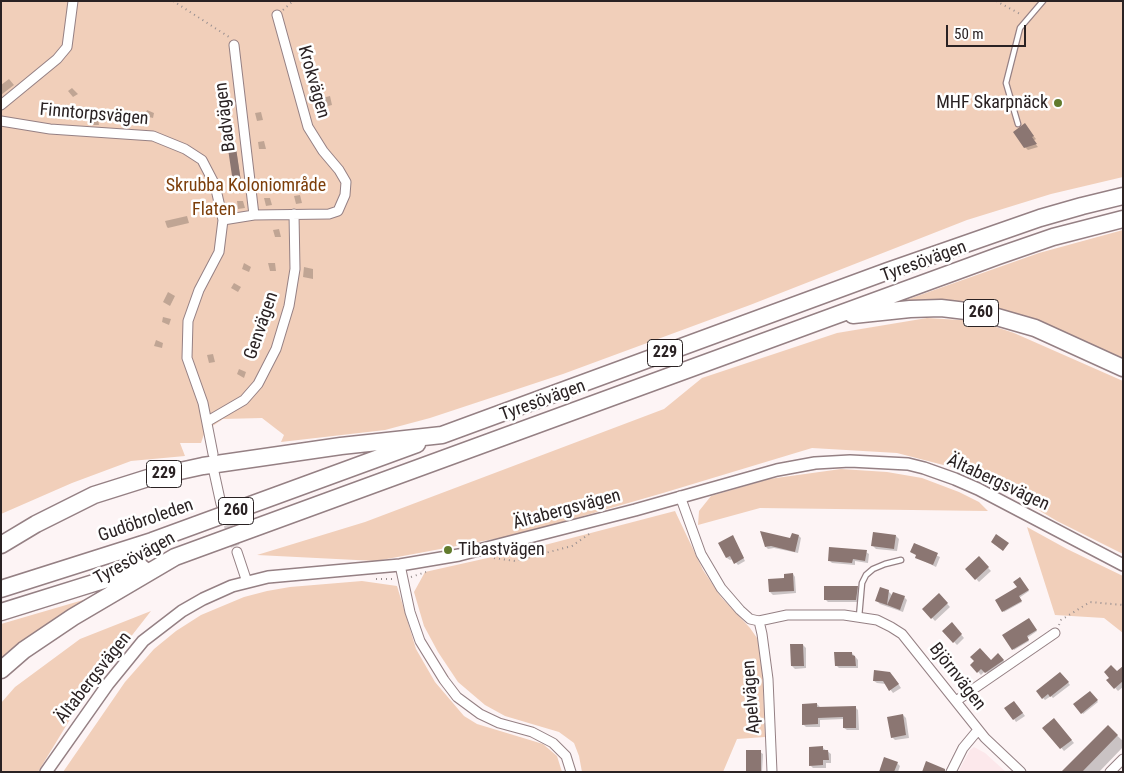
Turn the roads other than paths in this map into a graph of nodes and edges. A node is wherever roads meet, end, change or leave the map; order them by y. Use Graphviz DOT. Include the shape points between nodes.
graph roads {
  1 [pos="73,1"];
  2 [pos="1043,1"];
  3 [pos="277,15"];
  4 [pos="234,45"];
  5 [pos="1,105"];
  6 [pos="1,121"];
  7 [pos="1018,124"];
  8 [pos="1123,196"];
  9 [pos="294,214"];
  10 [pos="254,215"];
  11 [pos="1123,218"];
  12 [pos="223,220"];
  13 [pos="828,318"];
  14 [pos="1123,368"];
  15 [pos="208,422"];
  16 [pos="442,435"];
  17 [pos="213,454"];
  18 [pos="214,472"];
  19 [pos="680,496"];
  20 [pos="221,504"];
  21 [pos="1,545"];
  22 [pos="237,552"];
  23 [pos="175,557"];
  24 [pos="901,560"];
  25 [pos="400,565"];
  26 [pos="1123,565"];
  27 [pos="247,582"];
  28 [pos="1,589"];
  29 [pos="1,612"];
  30 [pos="859,617"];
  31 [pos="758,621"];
  32 [pos="1055,633"];
  33 [pos="1,670"];
  34 [pos="956,701"];
  35 [pos="978,730"];
  36 [pos="1123,759"];
  37 [pos="46,772"];
  38 [pos="571,772"];
  39 [pos="772,772"];
  40 [pos="951,772"];
  41 [pos="1022,772"];
  42 [pos="1110,772"];
  1 -- 5 [label="street" via="67,47"];
  2 -- 7 [label="lane" via="1020,28 1006,83"];
  3 -- 9 [label="street, Krokvägen" via="308,127 346,182 345,195 338,210 328,214"];
  4 -- 10 [label="street, Badvägen"];
  6 -- 12 [label="street, Finntorpsvägen" via="50,129 153,136 186,149 202,160 215,185"];
  8 -- 16 [label="highway, Tyresövägen / 229" via="1040,218"];
  9 -- 10 [label="street, Krokvägen"];
  9 -- 15 [label="street, Genvägen" via="295,268 290,306 276,349 258,384 244,400"];
  10 -- 12 [label="street, Krokvägen"];
  11 -- 13 [label="highway, Tyresövägen / 229" via="1053,237"];
  12 -- 15 [label="street, Finntorpsvägen" via="219,252 188,321 187,358"];
  13 -- 14 [label="highway, 260" via="910,309 941,308 983,313 1036,328"];
  13 -- 23 [label="highway, Tyresövägen / 229"];
  15 -- 17 [label="street, Finntorpsvägen"];
  16 -- 21 [label="highway, Tyresövägen / 229" via="341,446 148,478 94,495"];
  16 -- 28 [label="highway, Gudöbroleden / 260" via="152,541"];
  18 -- 20 [label="street"];
  19 -- 25 [label="street, Ältabergsvägen" via="459,555"];
  19 -- 26 [label="street, Ältabergsvägen" via="814,463 908,464 978,489"];
  19 -- 31 [label="street" via="700,554 721,588 750,619"];
  22 -- 27 [label="street"];
  23 -- 29 [label="highway"];
  23 -- 33 [label="highway, Tyresövägen / 229" via="73,617"];
  24 -- 30 [label="lane" via="873,569 866,575 862,583"];
  25 -- 27 [label="street, Ältabergsvägen" via="268,577"];
  25 -- 38 [label="street" via="420,641 457,697 480,714 553,743 566,756"];
  27 -- 37 [label="street, Ältabergsvägen" via="203,599 163,624 144,641 108,684"];
  30 -- 31 [label="street, Björnvägen" via="787,616"];
  30 -- 34 [label="street, Björnvägen" via="876,620 902,634"];
  31 -- 39 [label="street, Apelvägen" via="764,641 768,679"];
  32 -- 34 [label="street"];
  34 -- 35 [label="street, Björnvägen"];
  35 -- 40 [label="street" via="963,748"];
  35 -- 41 [label="street, Björnvägen"];
  36 -- 42 [label="street"];
}
